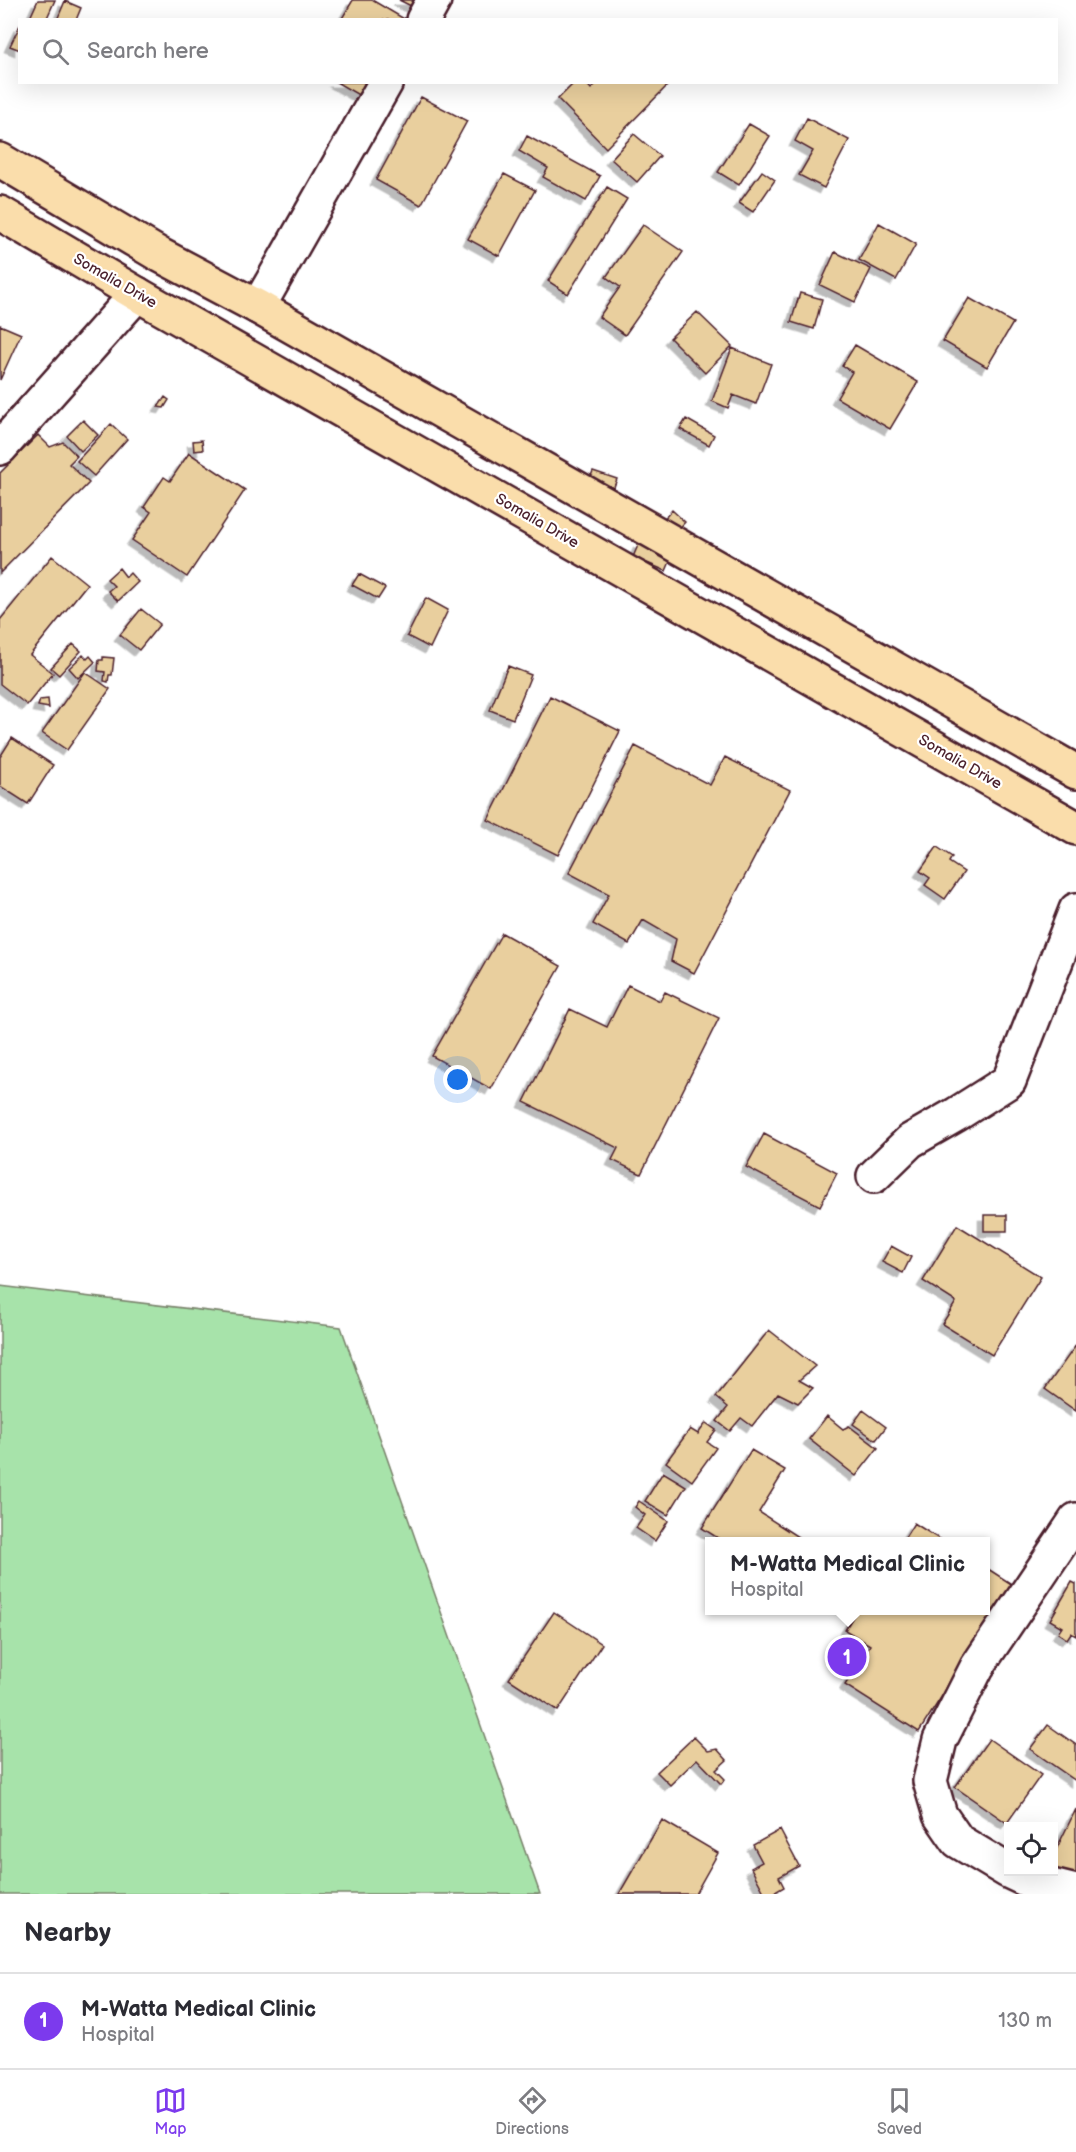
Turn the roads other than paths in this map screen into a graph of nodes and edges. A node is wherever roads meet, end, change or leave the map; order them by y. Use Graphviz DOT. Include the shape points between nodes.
graph roads {
  1 [pos="434,0"];
  2 [pos="424,18"];
  3 [pos="385,84"];
  4 [pos="0,160"];
  5 [pos="0,213"];
  6 [pos="137,294"];
  7 [pos="258,307"];
  8 [pos="0,448"];
  9 [pos="1076,772"];
  10 [pos="1076,828"];
  11 [pos="1076,910"];
  12 [pos="874,1176"];
  13 [pos="1076,1520"];
  14 [pos="1004,1868"];
  15 [pos="1019,1876"];
  16 [pos="1076,1892"];
  1 -- 2 [label="street"];
  3 -- 7 [label="street"];
  4 -- 7 [label="main road" via="160,255"];
  5 -- 6 [label="main road, Somalia Drive"];
  6 -- 8 [label="street"];
  6 -- 10 [label="main road, Somalia Drive"];
  7 -- 9 [label="main road"];
  11 -- 12 [label="street" via="1009,1080 910,1141"];
  13 -- 14 [label="street" via="977,1667 940,1740 930,1781 940,1815 958,1841"];
  15 -- 16 [label="street"];
}
